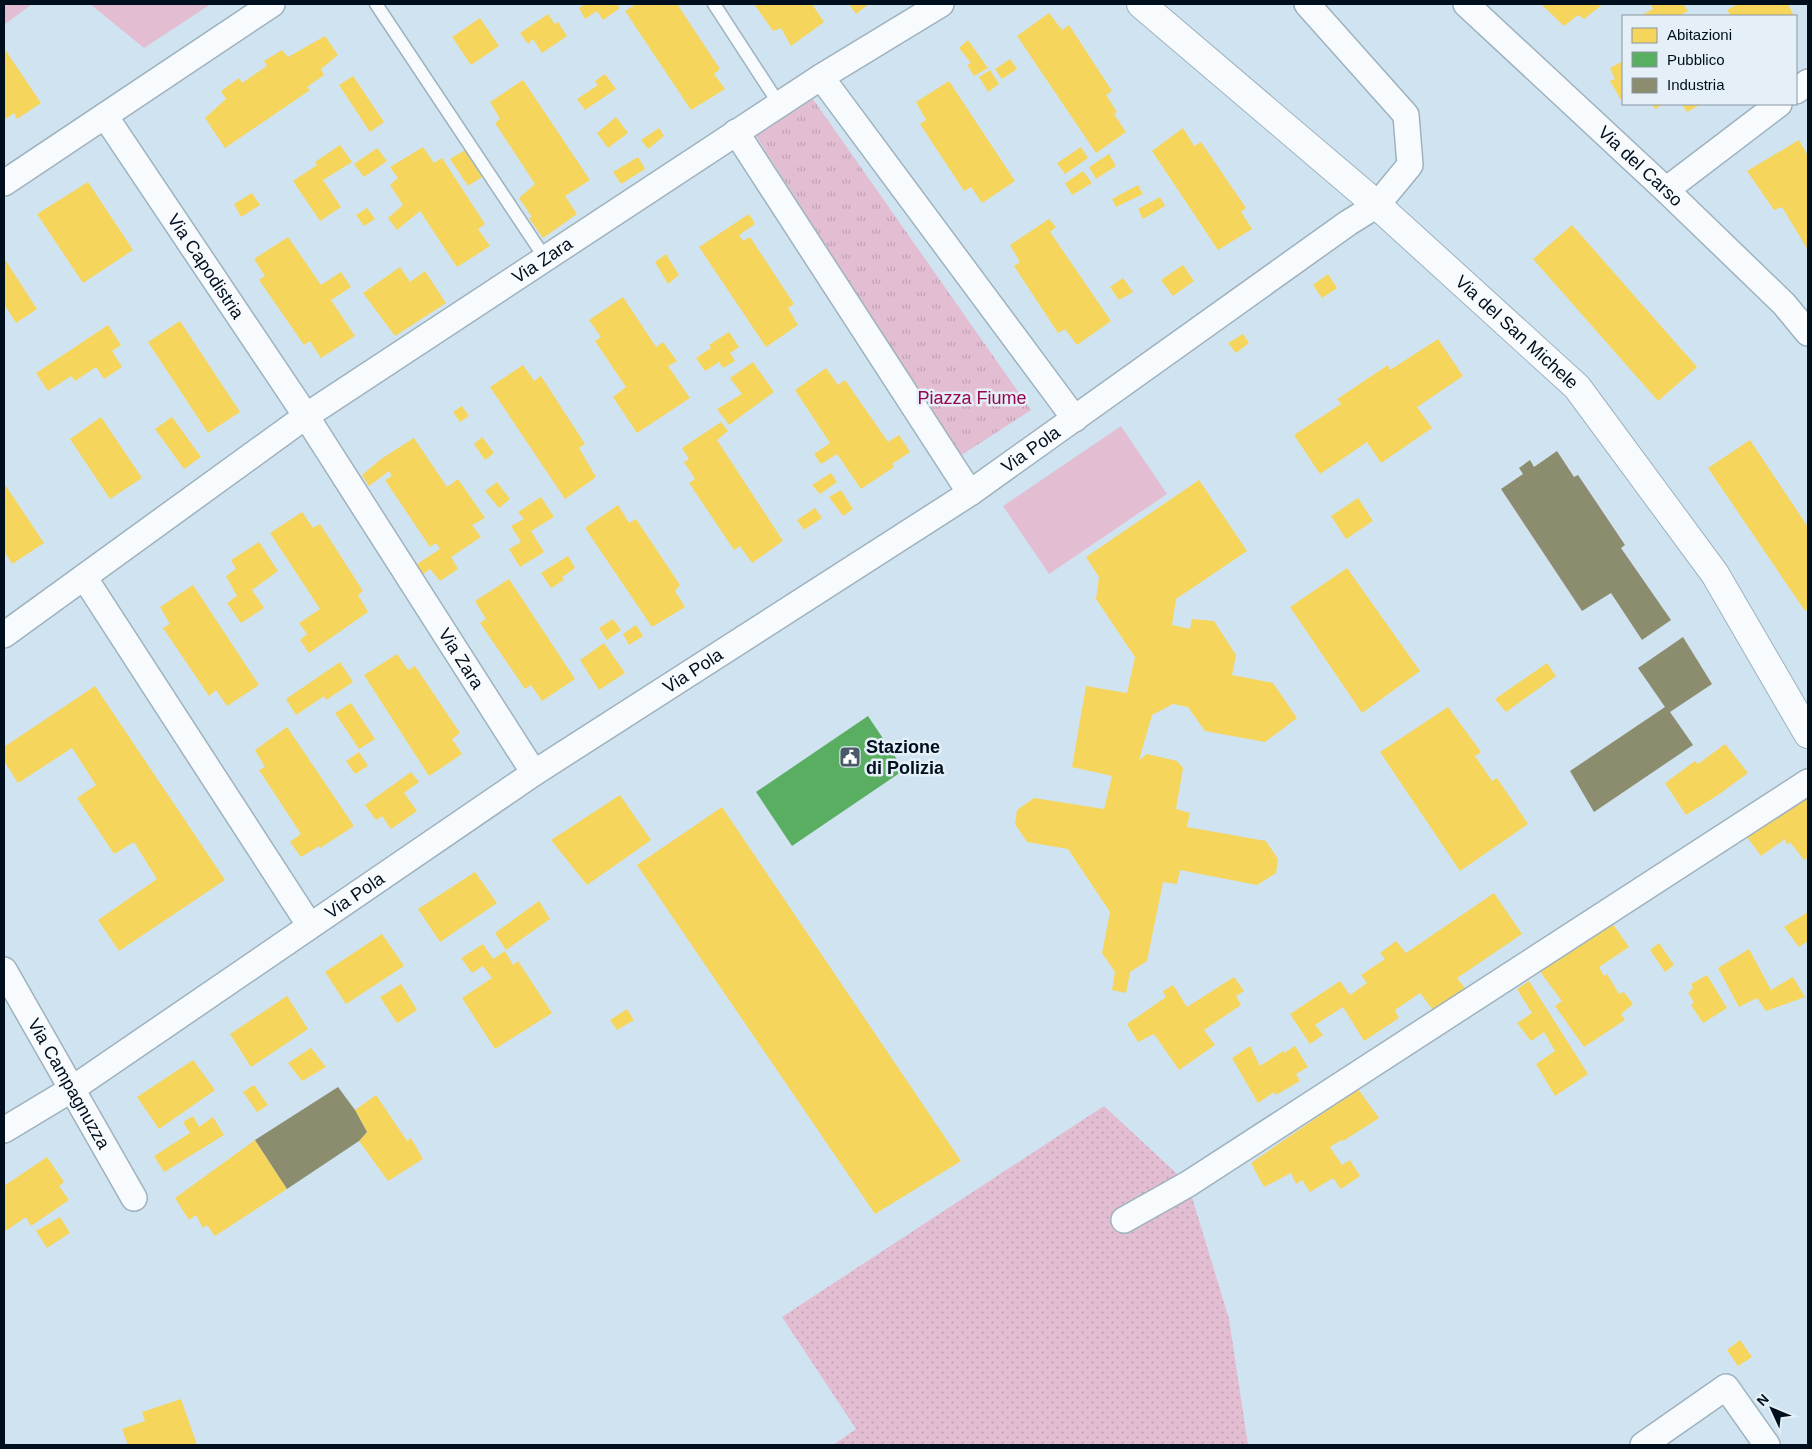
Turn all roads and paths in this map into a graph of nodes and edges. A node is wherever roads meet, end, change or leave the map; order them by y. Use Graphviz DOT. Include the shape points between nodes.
graph roads {
  1 [pos="272,4"];
  2 [pos="376,4"];
  3 [pos="714,4"];
  4 [pos="941,4"];
  5 [pos="1141,4"];
  6 [pos="1307,4"];
  7 [pos="1466,4"];
  8 [pos="820,77"];
  9 [pos="1808,82"];
  10 [pos="1797,90"];
  11 [pos="779,104"];
  12 [pos="1778,105"];
  13 [pos="106,116"];
  14 [pos="736,132"];
  15 [pos="4,183"];
  16 [pos="1666,190"];
  17 [pos="1377,205"];
  18 [pos="545,258"];
  19 [pos="1808,333"];
  20 [pos="306,416"];
  21 [pos="1075,419"];
  22 [pos="970,493"];
  23 [pos="84,577"];
  24 [pos="4,635"];
  25 [pos="1808,734"];
  26 [pos="534,773"];
  27 [pos="1808,782"];
  28 [pos="310,926"];
  29 [pos="4,970"];
  30 [pos="72,1088"];
  31 [pos="4,1130"];
  32 [pos="134,1198"];
  33 [pos="1124,1220"];
  34 [pos="1643,1445"];
  35 [pos="1767,1445"];
  1 -- 13 [label="street"];
  2 -- 18 [label="lane"];
  3 -- 11 [label="lane"];
  4 -- 8 [label="street, Via Zara"];
  5 -- 17 [label="main road, Via del San Michele"];
  6 -- 17 [label="street, Via Pola" via="1406,115 1410,166"];
  7 -- 16 [label="street, Via del Carso"];
  8 -- 11 [label="street, Via Zara"];
  8 -- 21 [label="street"];
  9 -- 10 [label="street"];
  11 -- 14 [label="street, Via Zara"];
  12 -- 16 [label="street"];
  13 -- 15 [label="street"];
  13 -- 20 [label="street, Via Capodistria"];
  14 -- 18 [label="street, Via Zara"];
  14 -- 22 [label="street"];
  16 -- 19 [label="street, Via del Carso" via="1784,304"];
  17 -- 21 [label="street, Via Pola"];
  17 -- 25 [label="main road, Via del San Michele" via="1576,387 1715,574"];
  18 -- 20 [label="street, Via Zara"];
  20 -- 23 [label="street, Via Zara"];
  20 -- 26 [label="street, Via Zara"];
  21 -- 22 [label="street, Via Pola"];
  22 -- 26 [label="street, Via Pola"];
  23 -- 24 [label="street, Via Zara"];
  23 -- 28 [label="street"];
  26 -- 28 [label="street, Via Pola"];
  27 -- 33 [label="street" via="1196,1179"];
  28 -- 30 [label="street, Via Pola"];
  29 -- 30 [label="street, Via Campagnuzza"];
  30 -- 31 [label="street, Via Pola"];
  30 -- 32 [label="street, Via Campagnuzza"];
  34 -- 35 [label="street" via="1726,1387"];
}
